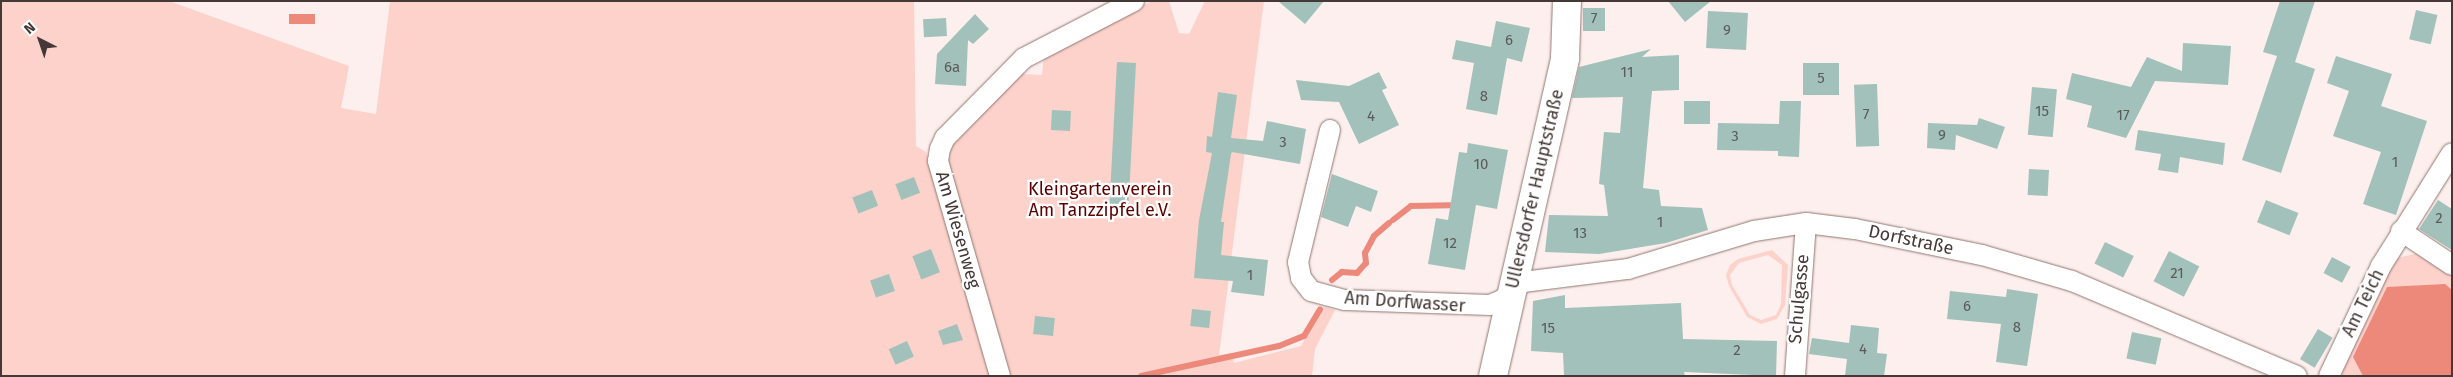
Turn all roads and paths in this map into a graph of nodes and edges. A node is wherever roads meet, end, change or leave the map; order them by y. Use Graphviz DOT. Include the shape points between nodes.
graph roads {
  1 [pos="1134,1"];
  2 [pos="1567,1"];
  3 [pos="1330,130"];
  4 [pos="2452,153"];
  5 [pos="1806,223"];
  6 [pos="2401,231"];
  7 [pos="2452,265"];
  8 [pos="1512,290"];
  9 [pos="1000,376"];
  10 [pos="1493,376"];
  11 [pos="1795,376"];
  12 [pos="2297,376"];
  13 [pos="2329,376"];
  1 -- 9 [label="street, Am Wiesenweg" via="1024,58 945,138 940,149 938,161"];
  2 -- 8 [label="main road, Ullersdorfer Hauptstraße" via="1565,58"];
  3 -- 8 [label="street, Am Dorfwasser" via="1298,262 1301,278 1311,291 1345,300 1478,306 1502,300"];
  4 -- 6 [label="street, Am Teich"];
  5 -- 8 [label="street, Dorfstraße" via="1754,231 1651,264 1605,274 1534,280"];
  5 -- 11 [label="street, Schulgasse"];
  5 -- 12 [label="street, Dorfstraße" via="1855,229 1982,255 2072,281"];
  6 -- 7 [label="street"];
  6 -- 13 [label="street, Am Teich"];
  8 -- 10 [label="main road, Ullersdorfer Hauptstraße"];
}
